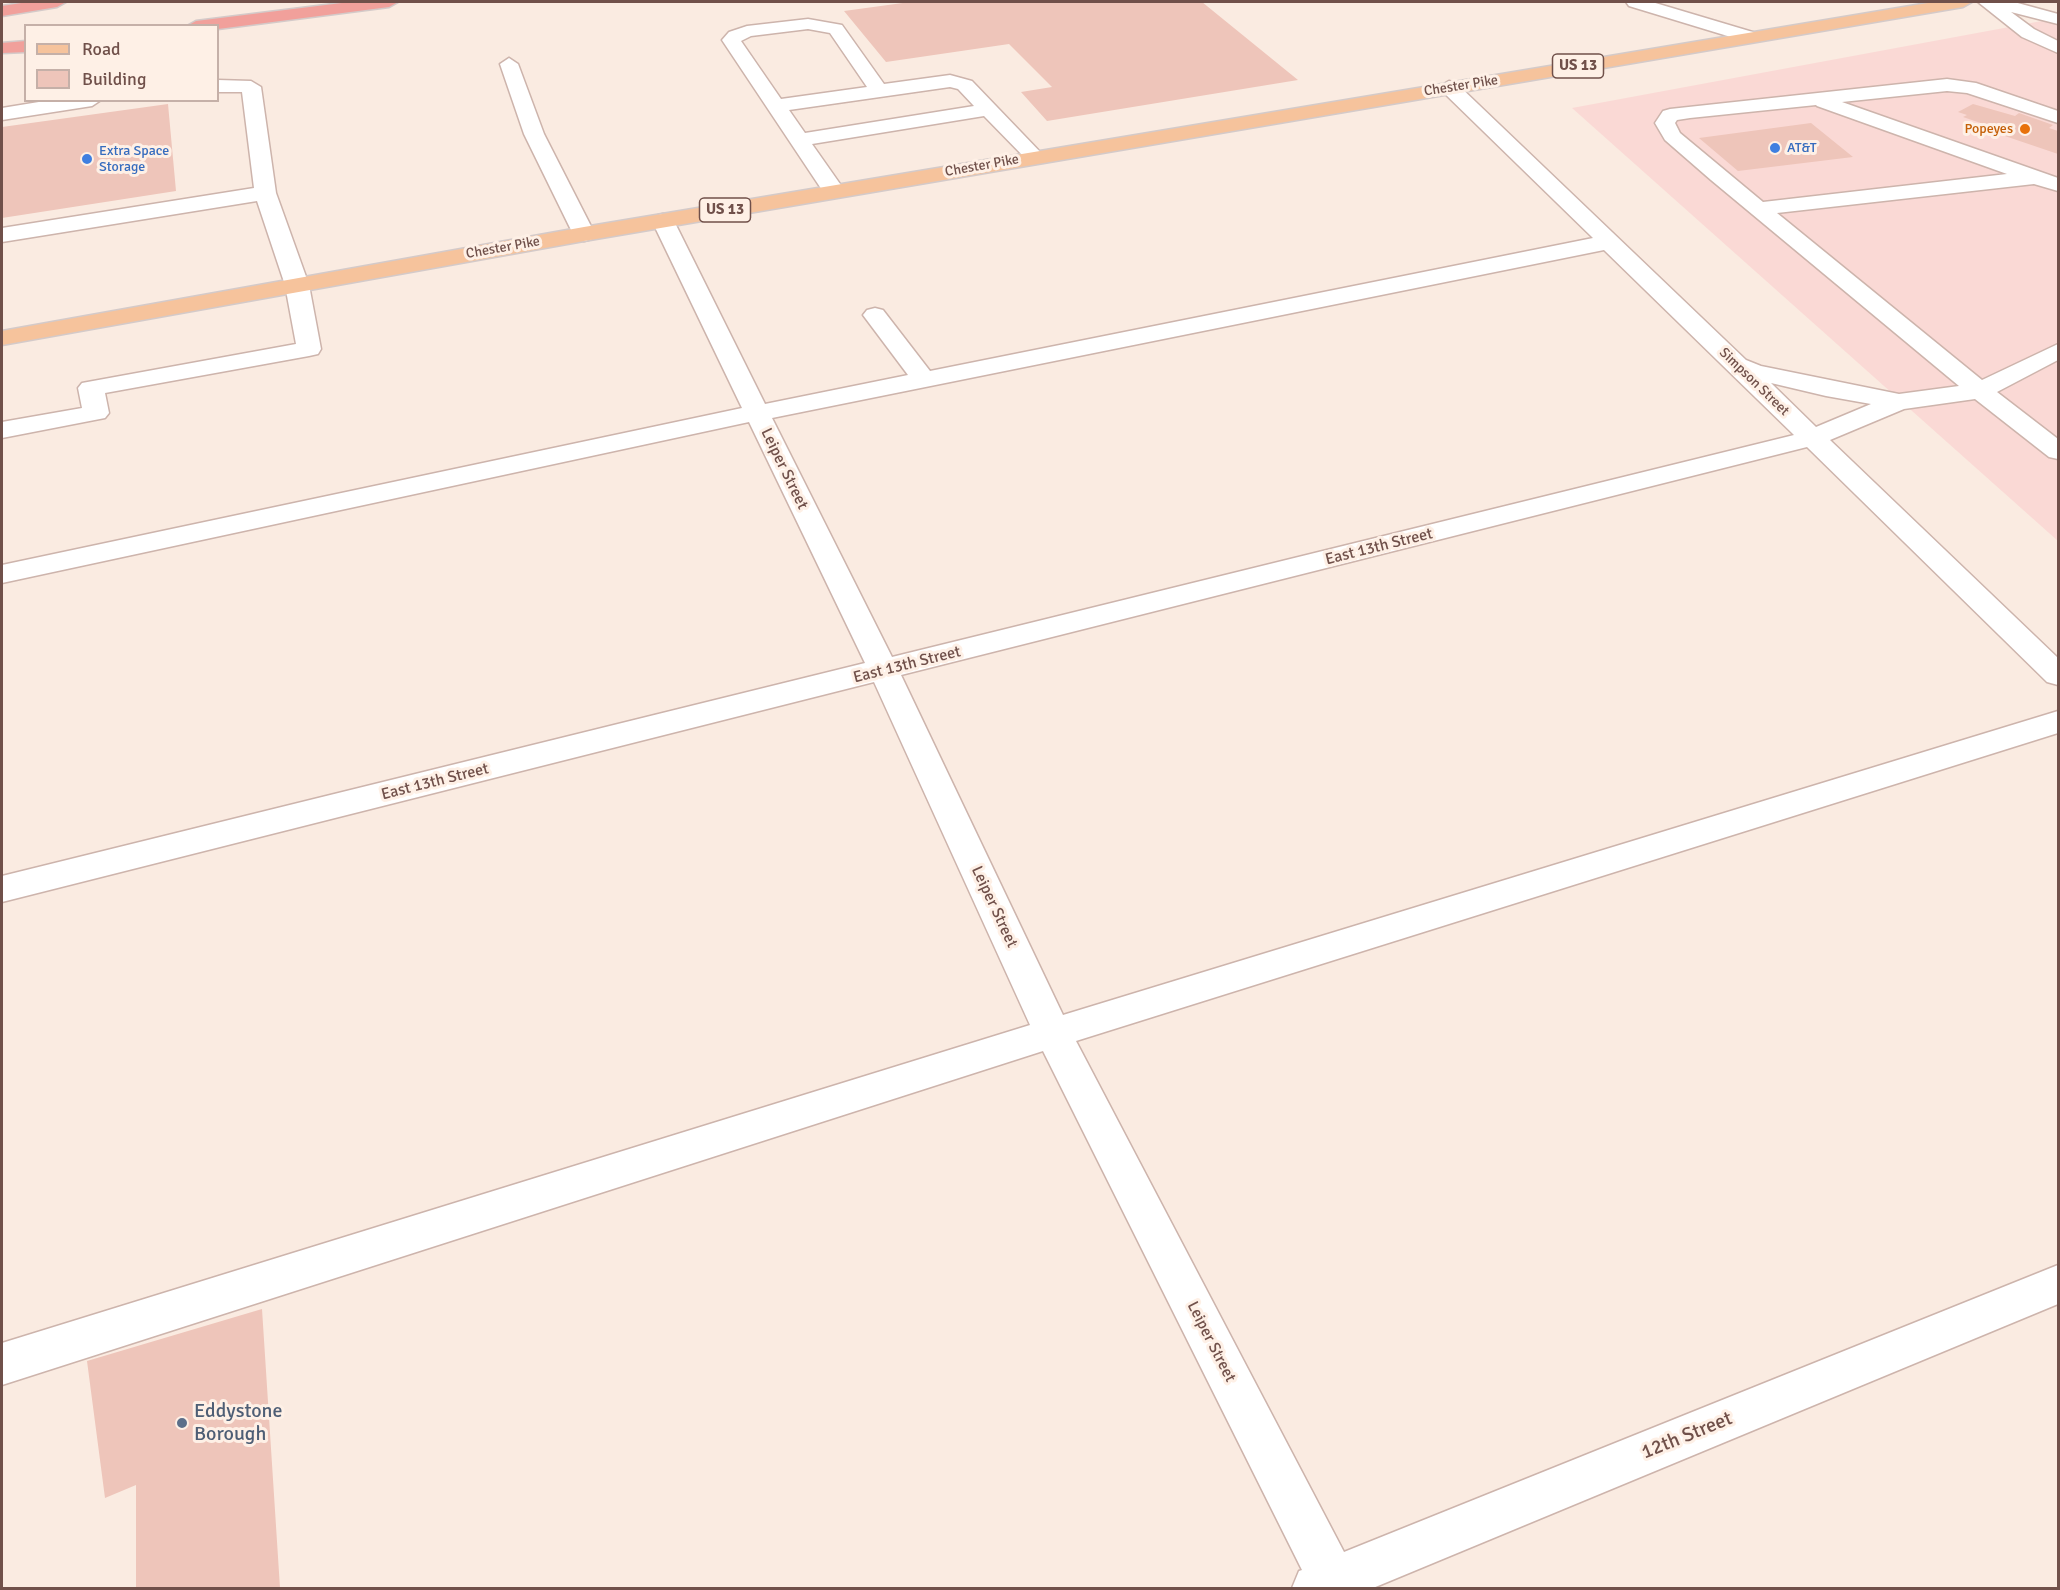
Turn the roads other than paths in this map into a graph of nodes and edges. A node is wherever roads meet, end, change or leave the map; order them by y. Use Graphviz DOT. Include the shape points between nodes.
graph roads {
  1 [pos="57,2"];
  2 [pos="389,2"];
  3 [pos="1635,2"];
  4 [pos="1963,2"];
  5 [pos="1987,2"];
  6 [pos="1996,2"];
  7 [pos="2,11"];
  8 [pos="2058,19"];
  9 [pos="212,24"];
  10 [pos="1750,38"];
  11 [pos="24,46"];
  12 [pos="2,48"];
  13 [pos="2058,48"];
  14 [pos="509,64"];
  15 [pos="219,86"];
  16 [pos="1449,87"];
  17 [pos="879,91"];
  18 [pos="1814,98"];
  19 [pos="79,102"];
  20 [pos="775,106"];
  21 [pos="989,109"];
  22 [pos="2,114"];
  23 [pos="2058,117"];
  24 [pos="799,140"];
  25 [pos="1035,157"];
  26 [pos="2036,177"];
  27 [pos="2058,185"];
  28 [pos="834,191"];
  29 [pos="265,194"];
  30 [pos="1759,209"];
  31 [pos="663,220"];
  32 [pos="584,234"];
  33 [pos="2,235"];
  34 [pos="1609,242"];
  35 [pos="297,285"];
  36 [pos="875,315"];
  37 [pos="2,338"];
  38 [pos="2058,351"];
  39 [pos="1736,364"];
  40 [pos="925,381"];
  41 [pos="1980,391"];
  42 [pos="1899,402"];
  43 [pos="757,413"];
  44 [pos="2,430"];
  45 [pos="1812,438"];
  46 [pos="2058,451"];
  47 [pos="2,574"];
  48 [pos="884,671"];
  49 [pos="2058,675"];
  50 [pos="2058,722"];
  51 [pos="2,889"];
  52 [pos="1053,1033"];
  53 [pos="2058,1284"];
  54 [pos="2,1364"];
  55 [pos="1329,1586"];
  1 -- 7 [label="highway"];
  2 -- 9 [label="highway"];
  3 -- 10 [label="street"];
  4 -- 10 [label="main road, Chester Pike / US 13"];
  5 -- 13 [label="street" via="2028,33"];
  6 -- 8 [label="street"];
  10 -- 16 [label="main road, Chester Pike / US 13"];
  11 -- 12 [label="highway"];
  14 -- 32 [label="street" via="534,134"];
  15 -- 29 [label="street" via="251,87"];
  16 -- 25 [label="main road, Chester Pike / US 13"];
  16 -- 34 [label="street, Simpson Street"];
  17 -- 20 [label="street"];
  17 -- 20 [label="street" via="836,28 808,24 735,36 731,40"];
  17 -- 21 [label="street" via="950,81 965,85"];
  18 -- 23 [label="street" via="1947,85 1969,87"];
  18 -- 26 [label="street"];
  18 -- 30 [label="street" via="1670,115 1665,123 1672,136"];
  19 -- 22 [label="street"];
  20 -- 24 [label="street"];
  21 -- 24 [label="street"];
  21 -- 25 [label="street"];
  24 -- 28 [label="street"];
  25 -- 28 [label="main road, Chester Pike / US 13"];
  26 -- 27 [label="street"];
  26 -- 30 [label="street"];
  28 -- 31 [label="main road, Chester Pike / US 13"];
  29 -- 33 [label="street"];
  29 -- 35 [label="street"];
  30 -- 41 [label="street"];
  31 -- 32 [label="main road, Chester Pike / US 13"];
  31 -- 43 [label="street, Leiper Street"];
  32 -- 35 [label="main road, Chester Pike / US 13"];
  34 -- 39 [label="street, Simpson Street"];
  34 -- 40 [label="street"];
  35 -- 37 [label="main road, Chester Pike / US 13"];
  35 -- 44 [label="street" via="309,349 91,388 96,412"];
  36 -- 40 [label="street"];
  38 -- 41 [label="street"];
  39 -- 42 [label="street" via="1753,372"];
  39 -- 45 [label="street, Simpson Street"];
  40 -- 43 [label="street"];
  41 -- 42 [label="street"];
  41 -- 46 [label="street"];
  42 -- 45 [label="street, East 13th Street"];
  43 -- 47 [label="street"];
  43 -- 48 [label="street, Leiper Street"];
  45 -- 48 [label="street, East 13th Street"];
  45 -- 49 [label="street, Simpson Street"];
  48 -- 51 [label="street, East 13th Street"];
  48 -- 52 [label="street, Leiper Street"];
  50 -- 52 [label="street"];
  52 -- 54 [label="street"];
  52 -- 55 [label="street, Leiper Street"];
  53 -- 55 [label="street, 12th Street"];
}
